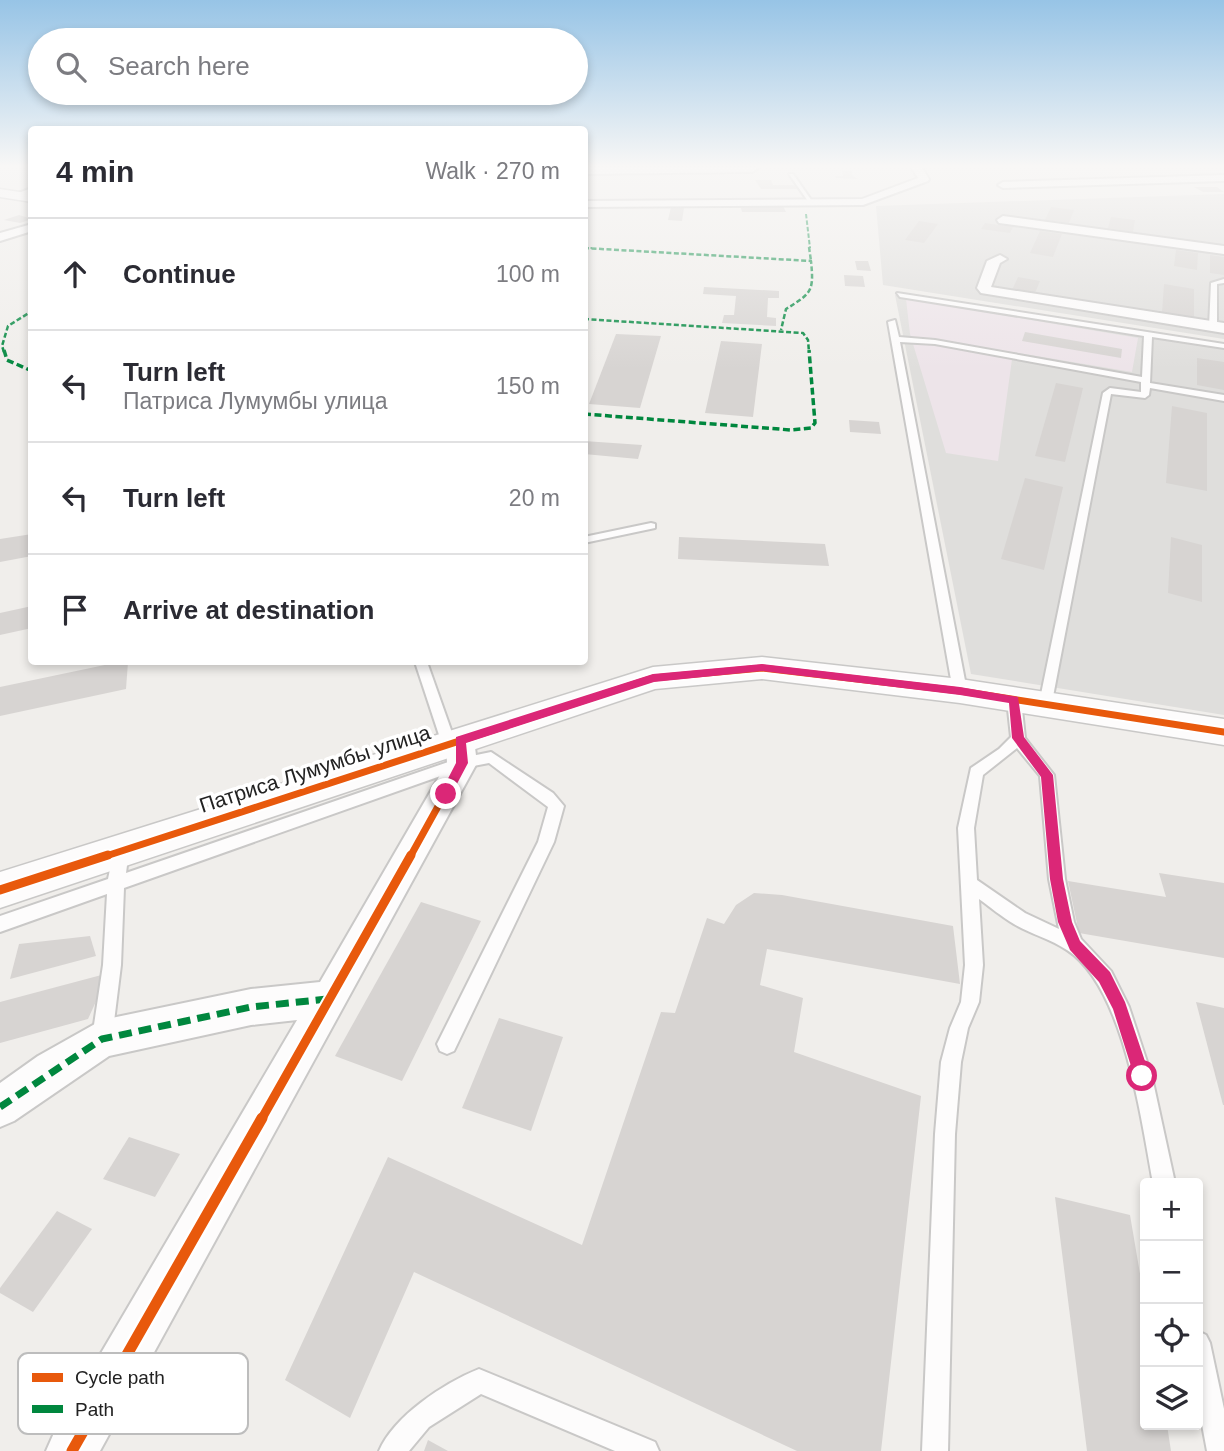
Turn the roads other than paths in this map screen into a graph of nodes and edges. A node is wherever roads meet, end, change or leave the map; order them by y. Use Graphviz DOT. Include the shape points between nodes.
graph roads {
  1 [pos="1097,233"];
  2 [pos="1224,250"];
  3 [pos="1000,259"];
  4 [pos="1224,281"];
  5 [pos="900,295"];
  6 [pos="892,322"];
  7 [pos="1219,327"];
  8 [pos="1148,334"];
  9 [pos="895,339"];
  10 [pos="1224,346"];
  11 [pos="1147,382"];
  12 [pos="1224,398"];
  13 [pos="651,526"];
  14 [pos="588,539"];
  15 [pos="422,665"];
  16 [pos="960,691"];
  17 [pos="1030,702"];
  18 [pos="1224,732"];
  19 [pos="1018,738"];
  20 [pos="457,749"];
  21 [pos="119,867"];
  22 [pos="970,884"];
  23 [pos="0,890"];
  24 [pos="0,924"];
  25 [pos="1075,945"];
  26 [pos="327,999"];
  27 [pos="102,1039"];
  28 [pos="447,1044"];
  29 [pos="0,1107"];
  30 [pos="1163,1178"];
  31 [pos="127,1353"];
  32 [pos="1203,1367"];
  33 [pos="82,1434"];
  34 [pos="72,1451"];
  35 [pos="392,1451"];
  36 [pos="646,1451"];
  37 [pos="935,1451"];
  38 [pos="1220,1451"];
  1 -- 2 [label="street"];
  3 -- 7 [label="street" via="994,261 986,290"];
  4 -- 7 [label="lane" via="1214,283"];
  5 -- 8 [label="lane"];
  6 -- 9 [label="lane"];
  8 -- 10 [label="lane"];
  8 -- 11 [label="lane"];
  9 -- 11 [label="lane" via="935,342"];
  9 -- 16 [label="lane"];
  11 -- 12 [label="lane"];
  11 -- 17 [label="lane" via="1145,395 1107,393"];
  13 -- 14 [label="lane"];
  15 -- 20 [label="lane"];
  16 -- 17 [label="street, Патриса Лумумбы улица"];
  16 -- 20 [label="street, Патриса Лумумбы улица" via="762,668 653,678"];
  17 -- 18 [label="street, Патриса Лумумбы улица"];
  17 -- 19 [label="lane"];
  19 -- 22 [label="lane" via="976,772 966,828"];
  19 -- 25 [label="lane" via="1047,775 1057,879 1065,922"];
  20 -- 21 [label="street, Патриса Лумумбы улица"];
  20 -- 26 [label="street"];
  20 -- 28 [label="lane" via="491,757 556,806 546,842"];
  21 -- 23 [label="street, Патриса Лумумбы улица"];
  21 -- 24 [label="lane"];
  21 -- 27 [label="lane"];
  22 -- 25 [label="lane" via="1019,918"];
  22 -- 37 [label="lane" via="974,965 970,1002 951,1062 944,1133"];
  25 -- 30 [label="lane" via="1105,977 1120,1007 1142,1076"];
  26 -- 27 [label="street" via="251,1007"];
  26 -- 31 [label="street"];
  27 -- 29 [label="street"];
  32 -- 38 [label="lane"];
  33 -- 34 [label="street"];
  35 -- 36 [label="lane" via="420,1418 479,1381"];
}
